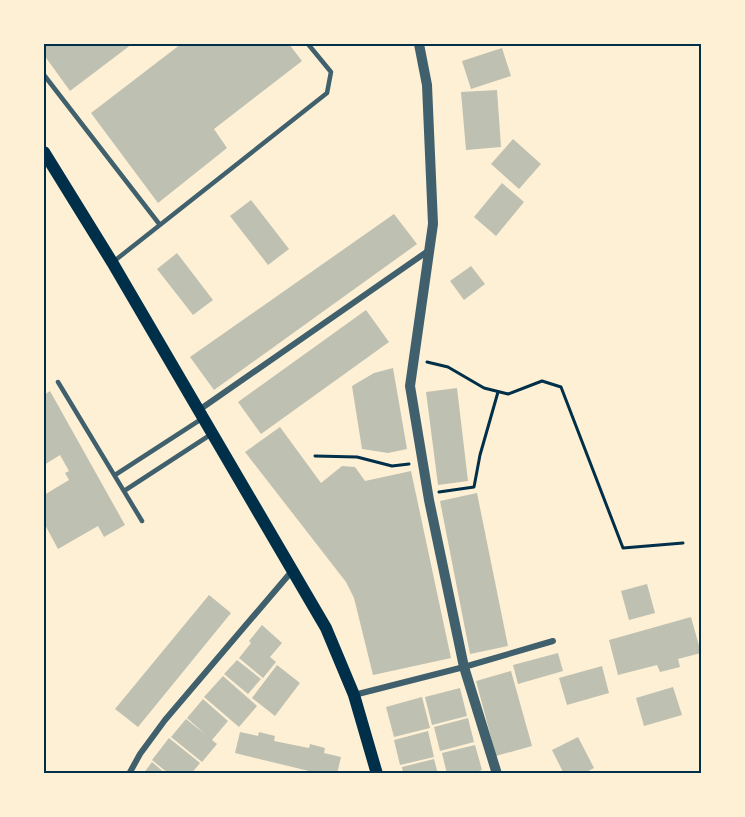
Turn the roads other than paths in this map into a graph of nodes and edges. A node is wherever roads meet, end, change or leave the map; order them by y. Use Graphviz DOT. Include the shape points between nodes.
graph roads {
  1 [pos="308,44"];
  2 [pos="419,44"];
  3 [pos="44,75"];
  4 [pos="44,152"];
  5 [pos="160,225"];
  6 [pos="429,251"];
  7 [pos="112,262"];
  8 [pos="58,382"];
  9 [pos="201,414"];
  10 [pos="212,433"];
  11 [pos="115,475"];
  12 [pos="124,491"];
  13 [pos="142,521"];
  14 [pos="292,570"];
  15 [pos="553,641"];
  16 [pos="464,668"];
  17 [pos="354,695"];
  18 [pos="373,771"];
  19 [pos="129,774"];
  20 [pos="496,774"];
  1 -- 5 [label="lane" via="331,72 327,93"];
  2 -- 6 [label="street" via="428,96 433,224"];
  3 -- 5 [label="lane"];
  4 -- 7 [label="main road"];
  5 -- 7 [label="lane"];
  6 -- 9 [label="street"];
  6 -- 16 [label="street" via="410,386"];
  7 -- 9 [label="main road"];
  8 -- 11 [label="lane"];
  9 -- 10 [label="main road"];
  9 -- 11 [label="lane"];
  10 -- 12 [label="lane"];
  10 -- 14 [label="main road"];
  11 -- 12 [label="lane"];
  12 -- 13 [label="lane"];
  14 -- 17 [label="main road" via="327,628"];
  14 -- 19 [label="street" via="165,720"];
  15 -- 16 [label="street"];
  16 -- 17 [label="street"];
  16 -- 20 [label="street"];
  17 -- 18 [label="main road"];
}
